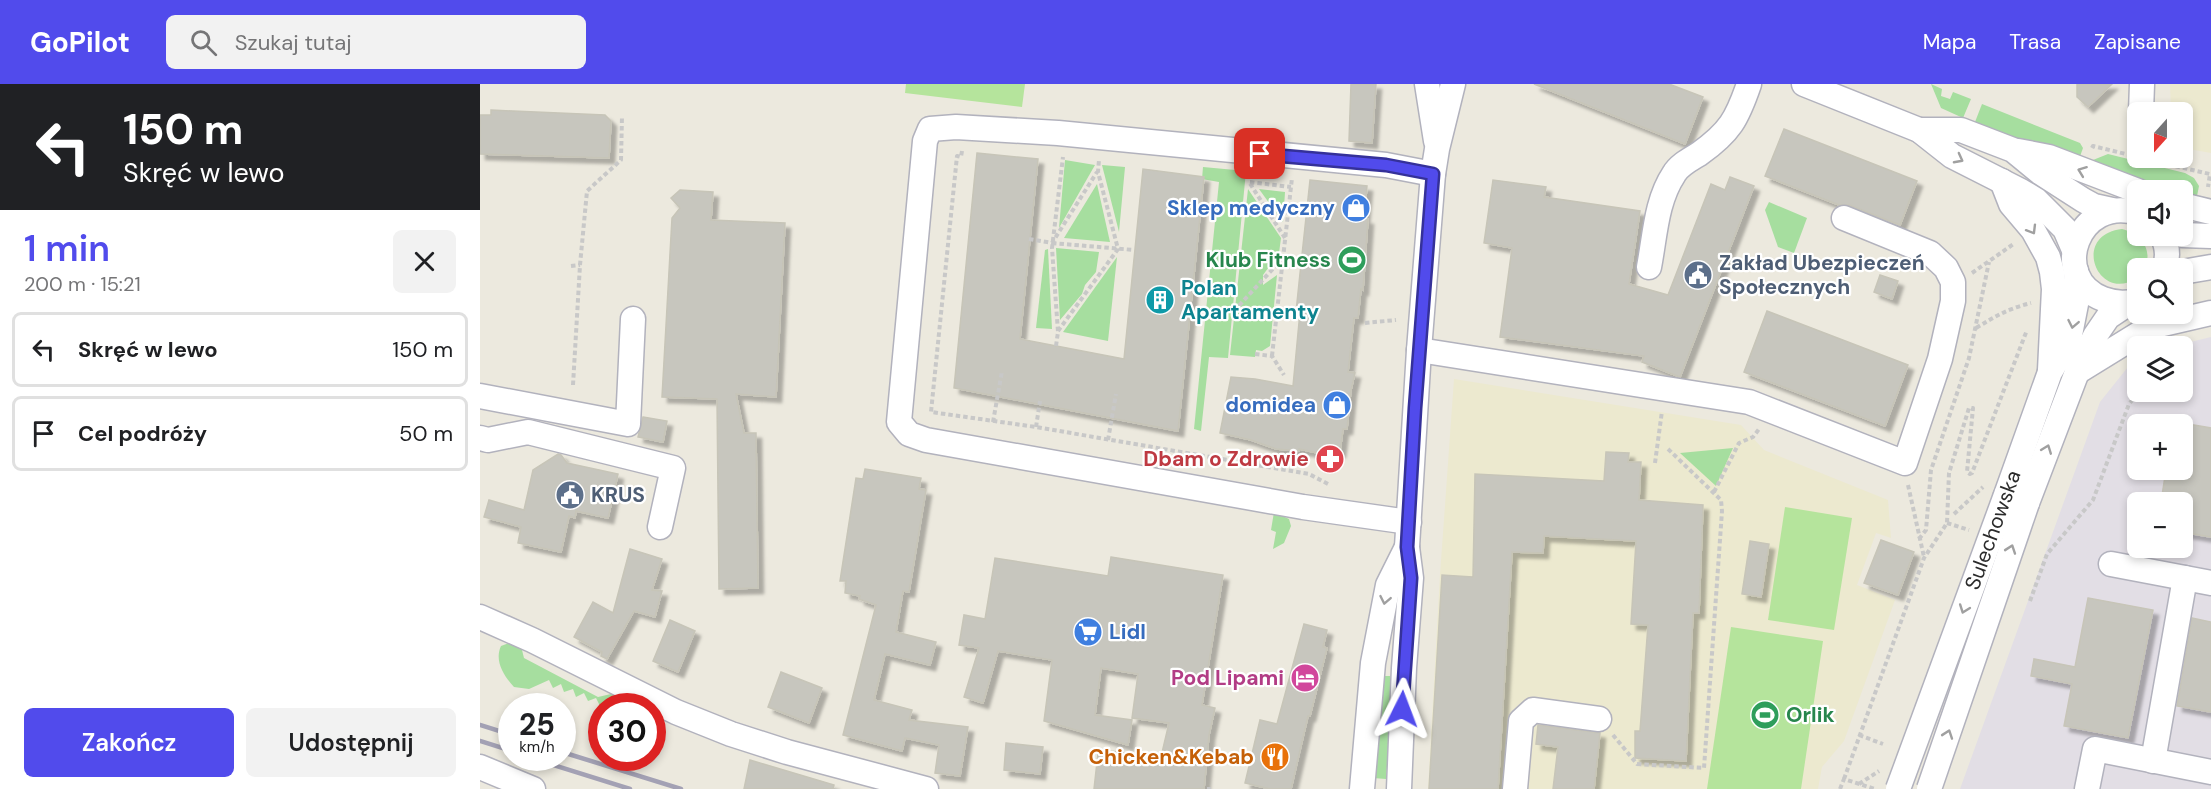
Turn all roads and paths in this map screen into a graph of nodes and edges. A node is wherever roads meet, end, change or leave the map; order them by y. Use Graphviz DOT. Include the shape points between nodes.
graph roads {
  1 [pos="1427,84"];
  2 [pos="1453,84"];
  3 [pos="1749,84"];
  4 [pos="1804,84"];
  5 [pos="2142,84"];
  6 [pos="2141,102"];
  7 [pos="622,116"];
  8 [pos="1919,130"];
  9 [pos="1437,149"];
  10 [pos="2013,150"];
  11 [pos="1072,154"];
  12 [pos="1090,156"];
  13 [pos="961,157"];
  14 [pos="2184,168"];
  15 [pos="1293,170"];
  16 [pos="1098,172"];
  17 [pos="1433,174"];
  18 [pos="2002,181"];
  19 [pos="1291,187"];
  20 [pos="2127,187"];
  21 [pos="2209,203"];
  22 [pos="2193,204"];
  23 [pos="2112,210"];
  24 [pos="2127,210"];
  25 [pos="1844,218"];
  26 [pos="2193,235"];
  27 [pos="2211,236"];
  28 [pos="1285,238"];
  29 [pos="2023,238"];
  30 [pos="1029,239"];
  31 [pos="1052,243"];
  32 [pos="1118,249"];
  33 [pos="1134,250"];
  34 [pos="1283,259"];
  35 [pos="2075,260"];
  36 [pos="1989,262"];
  37 [pos="580,265"];
  38 [pos="571,266"];
  39 [pos="1649,267"];
  40 [pos="2211,267"];
  41 [pos="1978,269"];
  42 [pos="2193,270"];
  43 [pos="2038,302"];
  44 [pos="2127,302"];
  45 [pos="2127,305"];
  46 [pos="1234,311"];
  47 [pos="2211,313"];
  48 [pos="633,319"];
  49 [pos="1396,320"];
  50 [pos="2030,322"];
  51 [pos="1365,323"];
  52 [pos="1948,323"];
  53 [pos="1976,328"];
  54 [pos="1058,332"];
  55 [pos="1056,346"];
  56 [pos="1419,350"];
  57 [pos="1255,354"];
  58 [pos="1272,356"];
  59 [pos="1002,371"];
  60 [pos="2050,372"];
  61 [pos="2076,372"];
  62 [pos="1284,375"];
  63 [pos="573,386"];
  64 [pos="1116,394"];
  65 [pos="480,396"];
  66 [pos="1040,401"];
  67 [pos="2131,402"];
  68 [pos="1662,404"];
  69 [pos="993,422"];
  70 [pos="1036,427"];
  71 [pos="480,438"];
  72 [pos="1108,440"];
  73 [pos="1739,443"];
  74 [pos="1668,448"];
  75 [pos="1655,463"];
  76 [pos="1905,463"];
  77 [pos="1983,487"];
  78 [pos="1338,490"];
  79 [pos="1714,492"];
  80 [pos="2016,499"];
  81 [pos="1954,514"];
  82 [pos="1409,522"];
  83 [pos="660,527"];
  84 [pos="1919,539"];
  85 [pos="1407,547"];
  86 [pos="1924,558"];
  87 [pos="2110,564"];
  88 [pos="2185,578"];
  89 [pos="2211,583"];
  90 [pos="2030,601"];
  91 [pos="480,616"];
  92 [pos="1372,663"];
  93 [pos="1404,668"];
  94 [pos="1599,719"];
  95 [pos="1859,735"];
  96 [pos="1883,744"];
  97 [pos="2153,760"];
  98 [pos="480,767"];
  99 [pos="2211,772"];
  100 [pos="1844,779"];
  101 [pos="1872,788"];
  102 [pos="533,789"];
  103 [pos="926,789"];
  104 [pos="1362,789"];
  105 [pos="1399,789"];
  106 [pos="1515,789"];
  107 [pos="1840,789"];
  108 [pos="1898,789"];
  109 [pos="1929,789"];
  110 [pos="2087,789"];
  1 -- 9 [label="street"];
  2 -- 9 [label="street"];
  3 -- 39 [label="street" via="1729,129 1675,171 1662,197"];
  4 -- 8 [label="street"];
  5 -- 6 [label="street"];
  7 -- 37 [label="path" via="621,160 587,191"];
  8 -- 10 [label="street" via="1961,130"];
  8 -- 18 [label="street, one-way" via="1952,156"];
  9 -- 17 [label="street"];
  20 -- 10 [label="street, one-way" via="2049,157"];
  10 -- 23 [label="street" via="2083,200"];
  11 -- 31 [label="path" via="1063,153"];
  12 -- 16 [label="path" via="1100,157"];
  13 -- 69 [label="path" via="957,156 931,412"];
  14 -- 21 [label="path" via="2210,174"];
  15 -- 19 [label="path"];
  16 -- 31 [label="path"];
  16 -- 32 [label="path"];
  17 -- 56 [label="street"];
  17 -- 82 [label="street" via="1386,165 1058,133 930,129 925,141 899,422 909,434 926,440"];
  18 -- 35 [label="street" via="2036,200 2065,229"];
  18 -- 60 [label="street, one-way" via="2011,204 2033,230 2048,257 2052,272"];
  19 -- 28 [label="path"];
  19 -- 28 [label="path" via="1249,182"];
  21 -- 22 [label="street"];
  23 -- 24 [label="street"];
  23 -- 35 [label="street" via="2086,224"];
  25 -- 52 [label="street" via="1930,253 1946,268 1953,285"];
  26 -- 27 [label="street"];
  28 -- 34 [label="path"];
  29 -- 36 [label="path"];
  30 -- 31 [label="path"];
  31 -- 32 [label="path"];
  31 -- 54 [label="path"];
  32 -- 33 [label="path"];
  32 -- 54 [label="path"];
  34 -- 46 [label="path"];
  34 -- 58 [label="path"];
  35 -- 44 [label="street" via="2084,285 2096,296 2113,303"];
  35 -- 60 [label="street, Sulechowska, one-way" via="2077,299 2069,340"];
  36 -- 41 [label="path"];
  36 -- 53 [label="path"];
  37 -- 38 [label="path"];
  37 -- 63 [label="path"];
  40 -- 42 [label="street"];
  43 -- 53 [label="path" via="2010,309"];
  45 -- 61 [label="street, Sulechowska" via="2108,316"];
  47 -- 61 [label="street" via="2150,327"];
  48 -- 65 [label="street" via="628,424"];
  49 -- 51 [label="path"];
  50 -- 86 [label="path" via="1970,474 1967,472 1973,408 1969,408 1948,473 1947,524"];
  52 -- 53 [label="path"];
  52 -- 76 [label="street"];
  53 -- 84 [label="path" via="1931,470 1928,520"];
  54 -- 55 [label="path"];
  56 -- 76 [label="street" via="1749,402"];
  56 -- 82 [label="street"];
  57 -- 58 [label="path"];
  58 -- 62 [label="path"];
  59 -- 69 [label="path"];
  60 -- 80 [label="street, Sulechowska"];
  80 -- 61 [label="street, Sulechowska, one-way"];
  64 -- 72 [label="path"];
  66 -- 70 [label="path"];
  67 -- 90 [label="path" via="2093,500 2047,554"];
  68 -- 75 [label="path"];
  69 -- 70 [label="path"];
  70 -- 72 [label="path"];
  71 -- 83 [label="street" via="528,432 673,468"];
  72 -- 78 [label="path" via="1309,474"];
  73 -- 79 [label="path"];
  74 -- 79 [label="path"];
  76 -- 84 [label="path"];
  77 -- 81 [label="path"];
  79 -- 94 [label="path" via="1721,500 1722,510 1704,768 1637,764"];
  80 -- 108 [label="street, Sulechowska, one-way, bridge"];
  109 -- 80 [label="street, Sulechowska, one-way, bridge"];
  82 -- 85 [label="street"];
  84 -- 86 [label="path"];
  85 -- 92 [label="street, one-way" via="1388,585"];
  85 -- 93 [label="street" via="1411,578"];
  86 -- 95 [label="path"];
  87 -- 88 [label="street"];
  88 -- 89 [label="street"];
  88 -- 97 [label="street"];
  91 -- 103 [label="street" via="683,715 787,752"];
  92 -- 93 [label="street"];
  92 -- 104 [label="street"];
  93 -- 105 [label="street"];
  94 -- 106 [label="street" via="1533,711 1521,721"];
  95 -- 96 [label="path"];
  95 -- 100 [label="path"];
  97 -- 99 [label="street"];
  97 -- 110 [label="street" via="2095,749"];
  98 -- 102 [label="street"];
  100 -- 101 [label="path"];
  100 -- 107 [label="path"];
}
